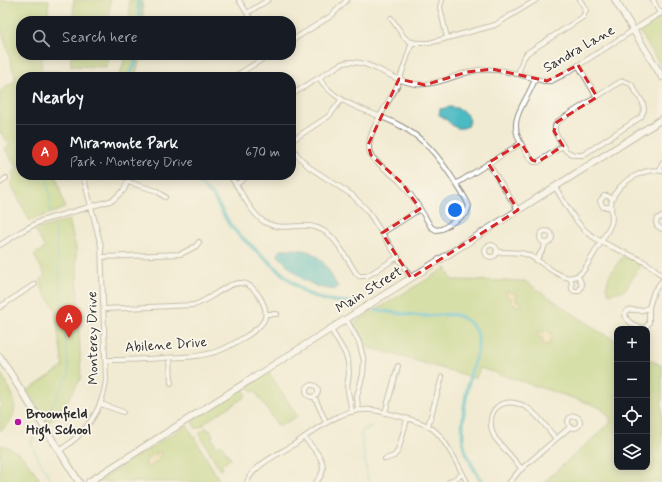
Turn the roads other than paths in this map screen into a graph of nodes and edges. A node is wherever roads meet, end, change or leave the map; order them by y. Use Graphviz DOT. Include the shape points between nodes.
graph roads {
  1 [pos="239,0"];
  2 [pos="268,0"];
  3 [pos="347,0"];
  4 [pos="442,0"];
  5 [pos="536,0"];
  6 [pos="580,0"];
  7 [pos="615,0"];
  8 [pos="653,0"];
  9 [pos="247,13"];
  10 [pos="661,13"];
  11 [pos="249,16"];
  12 [pos="391,18"];
  13 [pos="633,30"];
  14 [pos="296,38"];
  15 [pos="447,38"];
  16 [pos="412,42"];
  17 [pos="261,60"];
  18 [pos="578,65"];
  19 [pos="242,72"];
  20 [pos="518,74"];
  21 [pos="662,77"];
  22 [pos="319,78"];
  23 [pos="399,79"];
  24 [pos="535,79"];
  25 [pos="296,92"];
  26 [pos="597,97"];
  27 [pos="342,99"];
  28 [pos="380,117"];
  29 [pos="662,119"];
  30 [pos="296,137"];
  31 [pos="521,143"];
  32 [pos="563,146"];
  33 [pos="296,153"];
  34 [pos="488,163"];
  35 [pos="662,163"];
  36 [pos="661,170"];
  37 [pos="6,178"];
  38 [pos="84,180"];
  39 [pos="232,180"];
  40 [pos="242,180"];
  41 [pos="128,182"];
  42 [pos="0,183"];
  43 [pos="456,184"];
  44 [pos="236,185"];
  45 [pos="555,187"];
  46 [pos="165,196"];
  47 [pos="612,198"];
  48 [pos="92,207"];
  49 [pos="611,207"];
  50 [pos="420,209"];
  51 [pos="518,210"];
  52 [pos="662,217"];
  53 [pos="662,229"];
  54 [pos="382,233"];
  55 [pos="601,241"];
  56 [pos="199,242"];
  57 [pos="545,243"];
  58 [pos="0,244"];
  59 [pos="496,252"];
  60 [pos="102,257"];
  61 [pos="398,257"];
  62 [pos="536,260"];
  63 [pos="578,276"];
  64 [pos="662,276"];
  65 [pos="411,278"];
  66 [pos="571,278"];
  67 [pos="662,281"];
  68 [pos="36,284"];
  69 [pos="0,306"];
  70 [pos="649,307"];
  71 [pos="104,309"];
  72 [pos="266,314"];
  73 [pos="277,314"];
  74 [pos="346,319"];
  75 [pos="330,328"];
  76 [pos="0,357"];
  77 [pos="170,358"];
  78 [pos="106,360"];
  79 [pos="398,366"];
  80 [pos="442,377"];
  81 [pos="171,383"];
  82 [pos="314,396"];
  83 [pos="101,404"];
  84 [pos="358,410"];
  85 [pos="123,412"];
  86 [pos="352,412"];
  87 [pos="385,413"];
  88 [pos="407,419"];
  89 [pos="326,422"];
  90 [pos="428,426"];
  91 [pos="570,427"];
  92 [pos="304,437"];
  93 [pos="556,439"];
  94 [pos="59,451"];
  95 [pos="385,459"];
  96 [pos="522,469"];
  97 [pos="463,474"];
  98 [pos="79,482"];
  99 [pos="89,482"];
  100 [pos="247,482"];
  101 [pos="316,482"];
  102 [pos="449,482"];
  103 [pos="467,482"];
  104 [pos="510,482"];
  1 -- 9 [label="street"];
  2 -- 9 [label="street"];
  3 -- 14 [label="street" via="331,16"];
  4 -- 15 [label="street" via="440,8"];
  5 -- 15 [label="street" via="495,25"];
  6 -- 20 [label="street" via="586,10 583,17 527,53"];
  7 -- 13 [label="main road"];
  8 -- 10 [label="street"];
  9 -- 11 [label="street"];
  10 -- 13 [label="street, Sandra Lane"];
  12 -- 16 [label="street" via="404,37"];
  13 -- 18 [label="street, Sandra Lane"];
  13 -- 21 [label="main road"];
  15 -- 16 [label="street" via="429,43"];
  16 -- 23 [label="street"];
  17 -- 19 [label="street"];
  18 -- 24 [label="street, Sandra Lane" via="550,81"];
  18 -- 26 [label="street"];
  20 -- 23 [label="street, Sandra Lane" via="484,69 432,84 417,84"];
  20 -- 24 [label="street, Sandra Lane"];
  22 -- 23 [label="street, Sandra Lane" via="341,64 355,61"];
  22 -- 25 [label="street, Sandra Lane"];
  22 -- 27 [label="street" via="326,88"];
  23 -- 28 [label="street"];
  24 -- 31 [label="street" via="515,122 515,131"];
  26 -- 32 [label="street" via="555,124 555,132"];
  26 -- 32 [label="street" via="620,82 626,82 631,84 643,103 643,114 581,155 570,154"];
  27 -- 28 [label="street" via="356,108"];
  27 -- 30 [label="street" via="329,116"];
  28 -- 43 [label="street" via="408,130 424,142 441,161"];
  28 -- 50 [label="street" via="369,141 369,152 402,183"];
  29 -- 45 [label="main road, Main Street"];
  31 -- 32 [label="street" via="536,162"];
  31 -- 34 [label="street"];
  33 -- 54 [label="street" via="309,167 359,201"];
  34 -- 43 [label="street"];
  34 -- 51 [label="street"];
  35 -- 36 [label="street"];
  36 -- 47 [label="street" via="640,173 623,184"];
  37 -- 42 [label="street"];
  38 -- 48 [label="street, Monterey Drive"];
  39 -- 44 [label="street"];
  40 -- 44 [label="street"];
  41 -- 46 [label="street"];
  41 -- 48 [label="street" via="121,194 113,200"];
  43 -- 50 [label="street" via="469,204 466,214 436,230 431,227"];
  44 -- 61 [label="street" via="255,213 266,222 284,227 310,225 328,232 360,276 367,276"];
  45 -- 51 [label="main road, Main Street"];
  45 -- 55 [label="street" via="582,227"];
  47 -- 49 [label="street"];
  47 -- 49 [label="street" via="604,196 600,201 603,207"];
  48 -- 58 [label="street" via="42,221"];
  48 -- 60 [label="street, Monterey Drive"];
  49 -- 55 [label="street" via="612,220"];
  50 -- 54 [label="street"];
  51 -- 65 [label="main road, Main Street"];
  52 -- 53 [label="street" via="656,222"];
  54 -- 61 [label="street"];
  55 -- 63 [label="street"];
  55 -- 64 [label="street" via="643,260"];
  56 -- 60 [label="street" via="181,254"];
  57 -- 62 [label="street"];
  59 -- 62 [label="street" via="518,252"];
  60 -- 71 [label="street, Monterey Drive"];
  61 -- 65 [label="street"];
  62 -- 66 [label="street" via="561,276"];
  63 -- 66 [label="street"];
  63 -- 66 [label="street" via="582,285 579,291 572,289"];
  65 -- 74 [label="main road, Main Street"];
  67 -- 70 [label="street" via="654,291"];
  68 -- 69 [label="street"];
  70 -- 70 [label="street" via="649,323 646,327 641,328 625,318 628,310 640,311"];
  71 -- 72 [label="street" via="194,305 239,283 254,289 263,302"];
  71 -- 78 [label="street, Monterey Drive"];
  72 -- 73 [label="street"];
  72 -- 77 [label="street, Abilene Drive" via="258,329 226,348 200,356"];
  74 -- 75 [label="main road, Main Street"];
  74 -- 84 [label="street" via="363,353 364,368"];
  75 -- 86 [label="street" via="348,362 347,386"];
  75 -- 99 [label="main road, Main Street"];
  76 -- 94 [label="main road"];
  77 -- 78 [label="street, Abilene Drive"];
  77 -- 81 [label="street"];
  78 -- 83 [label="street, Monterey Drive" via="106,381"];
  79 -- 87 [label="street"];
  80 -- 90 [label="street"];
  82 -- 89 [label="street"];
  83 -- 85 [label="street"];
  83 -- 94 [label="street, Monterey Drive" via="85,429"];
  84 -- 86 [label="street"];
  84 -- 87 [label="street"];
  86 -- 89 [label="street"];
  87 -- 88 [label="street"];
  88 -- 90 [label="street"];
  88 -- 95 [label="street" via="398,451 394,456"];
  89 -- 92 [label="street"];
  90 -- 97 [label="street" via="442,439"];
  91 -- 93 [label="street"];
  92 -- 100 [label="street" via="258,468"];
  92 -- 101 [label="street" via="322,462 322,473"];
  93 -- 96 [label="street"];
  93 -- 96 [label="street" via="527,408 510,402 498,407 492,414 492,433"];
  94 -- 98 [label="main road"];
  96 -- 104 [label="street"];
  97 -- 102 [label="street"];
  97 -- 103 [label="street"];
}
